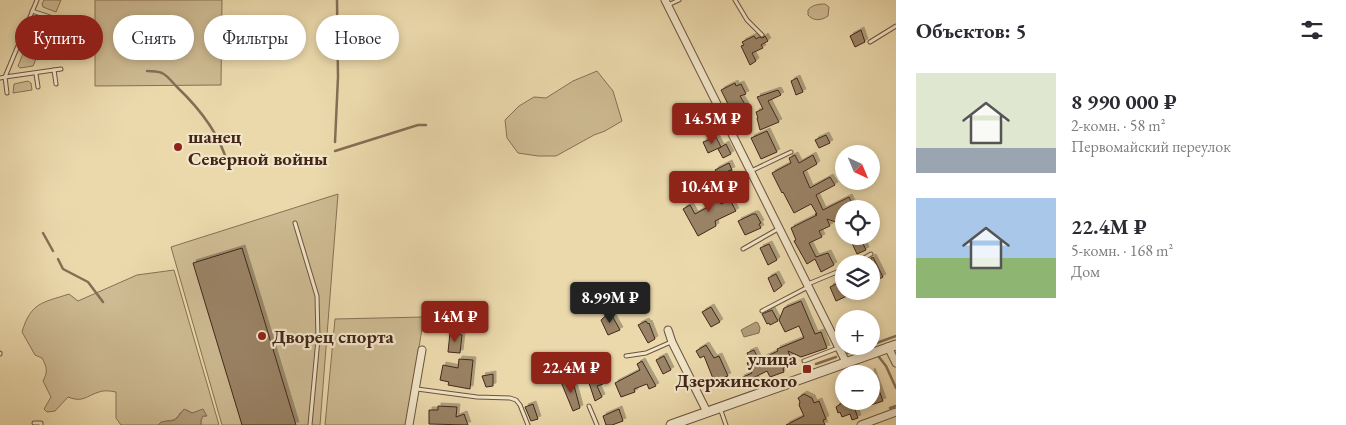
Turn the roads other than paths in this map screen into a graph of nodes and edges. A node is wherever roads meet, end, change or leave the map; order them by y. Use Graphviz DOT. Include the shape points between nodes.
graph roads {
  1 [pos="37,0"];
  2 [pos="679,0"];
  3 [pos="735,0"];
  4 [pos="666,3"];
  5 [pos="32,11"];
  6 [pos="44,15"];
  7 [pos="896,26"];
  8 [pos="762,35"];
  9 [pos="870,42"];
  10 [pos="60,69"];
  11 [pos="54,70"];
  12 [pos="36,74"];
  13 [pos="5,77"];
  14 [pos="0,78"];
  15 [pos="56,84"];
  16 [pos="38,88"];
  17 [pos="7,93"];
  18 [pos="724,118"];
  19 [pos="694,131"];
  20 [pos="792,152"];
  21 [pos="751,172"];
  22 [pos="715,192"];
  23 [pos="295,223"];
  24 [pos="779,228"];
  25 [pos="743,249"];
  26 [pos="835,273"];
  27 [pos="808,286"];
  28 [pos="762,311"];
  29 [pos="668,330"];
  30 [pos="835,340"];
  31 [pos="672,342"];
  32 [pos="892,346"];
  33 [pos="835,349"];
  34 [pos="422,350"];
  35 [pos="842,355"];
  36 [pos="626,356"];
  37 [pos="804,361"];
  38 [pos="846,362"];
  39 [pos="896,362"];
  40 [pos="416,389"];
  41 [pos="589,406"];
  42 [pos="720,408"];
  43 [pos="707,412"];
  44 [pos="896,412"];
  45 [pos="34,423"];
  46 [pos="41,425"];
  47 [pos="310,425"];
  48 [pos="409,425"];
  49 [pos="528,425"];
  50 [pos="597,425"];
  51 [pos="671,425"];
  52 [pos="726,425"];
  53 [pos="861,425"];
  1 -- 5 [label="lane"];
  2 -- 4 [label="lane"];
  3 -- 8 [label="lane" via="747,20"];
  4 -- 18 [label="street"];
  5 -- 6 [label="lane"];
  5 -- 13 [label="lane"];
  7 -- 9 [label="lane"];
  10 -- 11 [label="lane"];
  11 -- 12 [label="lane"];
  11 -- 15 [label="lane"];
  12 -- 13 [label="lane"];
  12 -- 16 [label="lane"];
  13 -- 14 [label="lane"];
  13 -- 17 [label="lane"];
  18 -- 19 [label="lane"];
  18 -- 21 [label="street"];
  20 -- 21 [label="lane"];
  21 -- 22 [label="lane"];
  21 -- 24 [label="street"];
  23 -- 47 [label="lane" via="317,296 318,339"];
  24 -- 25 [label="lane"];
  24 -- 27 [label="street"];
  26 -- 27 [label="lane"];
  27 -- 28 [label="lane"];
  27 -- 30 [label="street"];
  29 -- 31 [label="street"];
  31 -- 36 [label="lane" via="646,353"];
  31 -- 43 [label="street"];
  32 -- 38 [label="street"];
  32 -- 39 [label="street"];
  33 -- 37 [label="lane"];
  34 -- 40 [label="street"];
  35 -- 38 [label="street"];
  38 -- 42 [label="street"];
  40 -- 48 [label="street"];
  40 -- 49 [label="lane" via="510,398 520,404"];
  41 -- 50 [label="lane"];
  42 -- 43 [label="street"];
  42 -- 52 [label="lane"];
  43 -- 51 [label="street"];
  44 -- 53 [label="street"];
  45 -- 46 [label="lane"];
}
